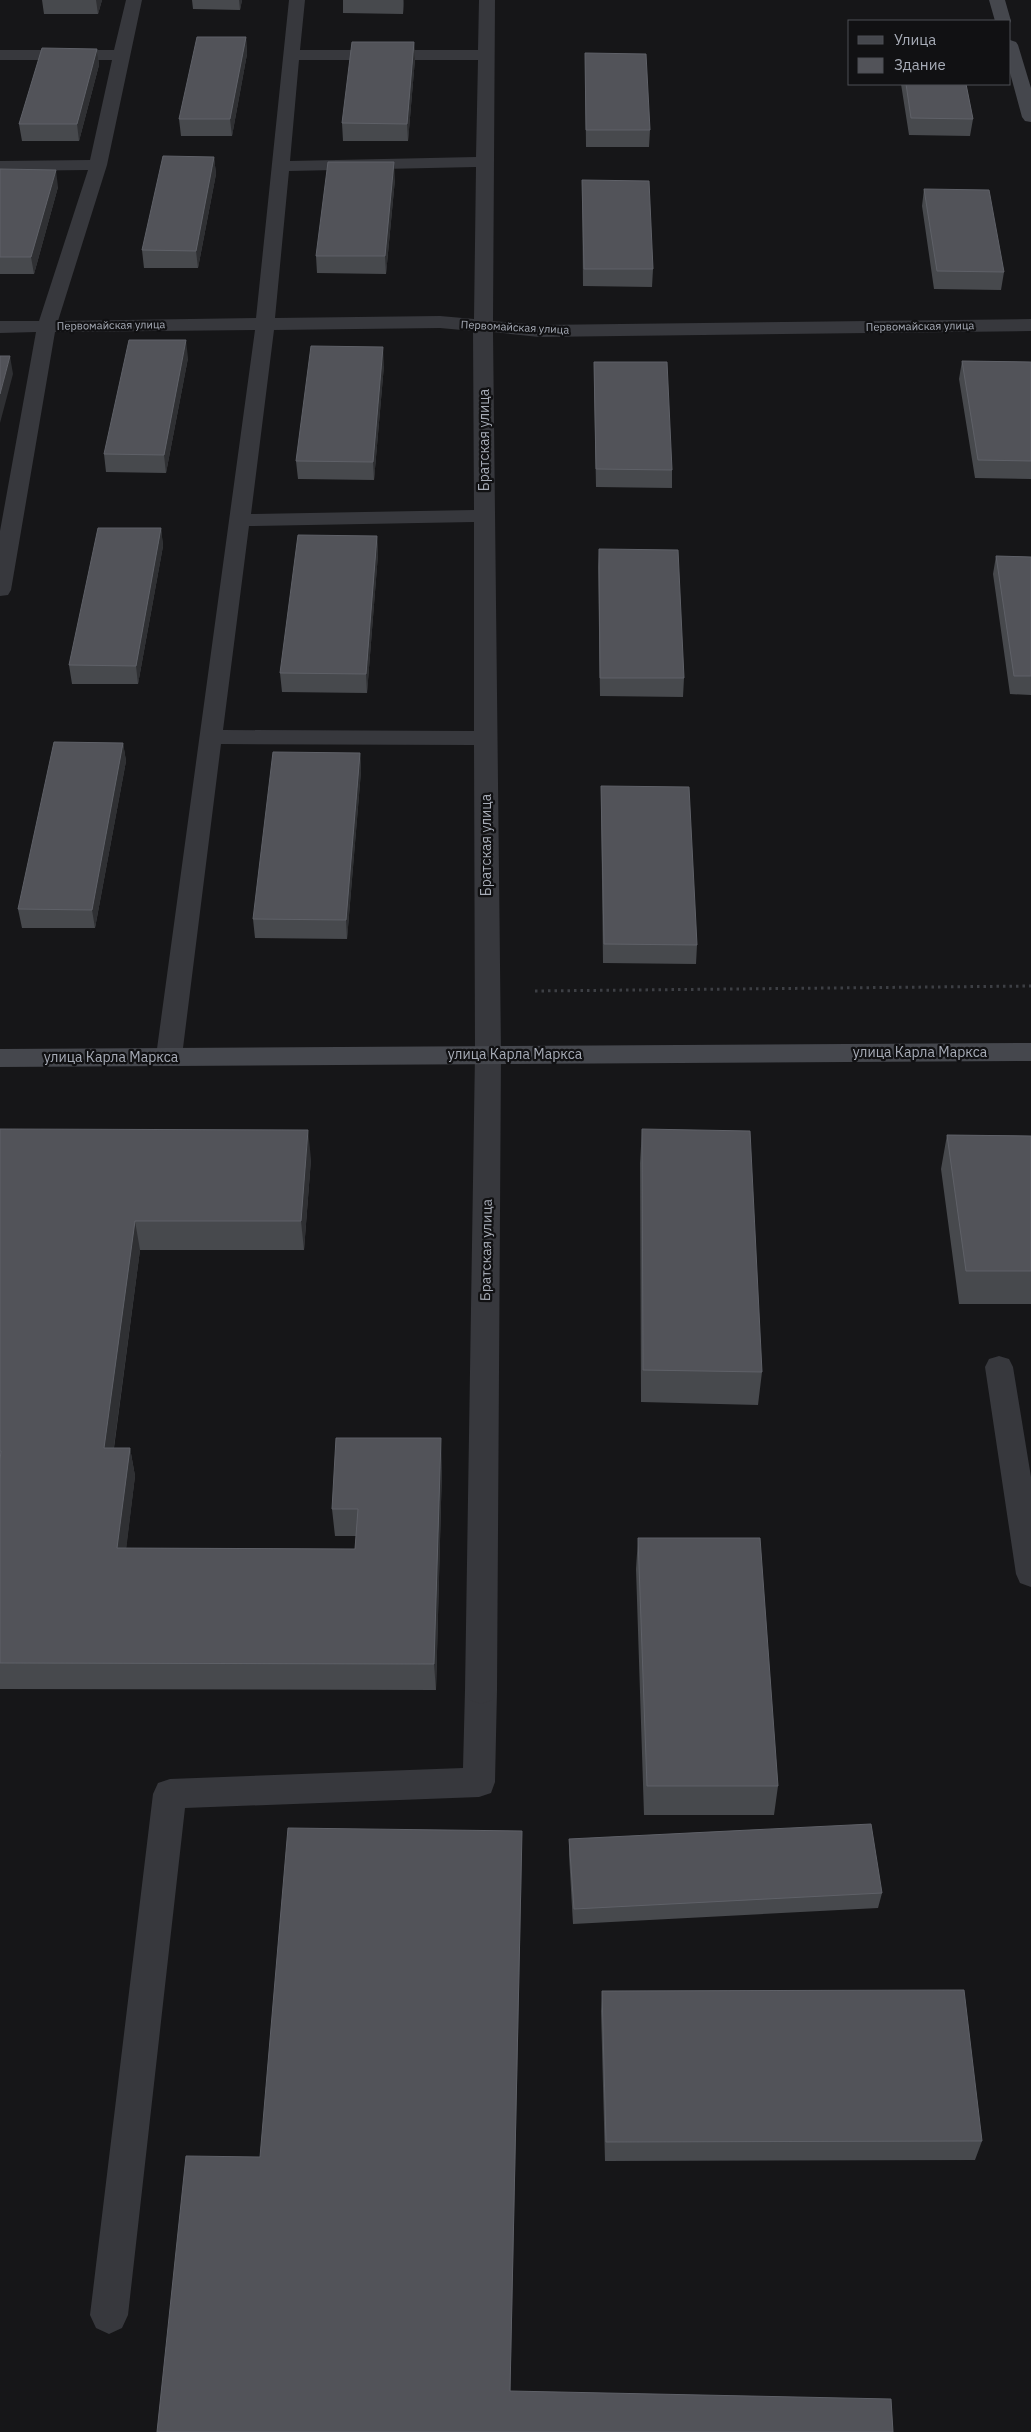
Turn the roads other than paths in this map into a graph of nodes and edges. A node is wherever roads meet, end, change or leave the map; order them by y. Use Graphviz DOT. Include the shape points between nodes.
graph roads {
  1 [pos="134,0"];
  2 [pos="297,0"];
  3 [pos="487,0"];
  4 [pos="997,0"];
  5 [pos="1003,20"];
  6 [pos="1011,47"];
  7 [pos="0,55"];
  8 [pos="121,55"];
  9 [pos="292,55"];
  10 [pos="486,55"];
  11 [pos="1031,117"];
  12 [pos="485,162"];
  13 [pos="98,165"];
  14 [pos="0,166"];
  15 [pos="281,166"];
  16 [pos="264,324"];
  17 [pos="1031,325"];
  18 [pos="0,326"];
  19 [pos="47,326"];
  20 [pos="483,327"];
  21 [pos="484,516"];
  22 [pos="238,520"];
  23 [pos="6,525"];
  24 [pos="0,590"];
  25 [pos="211,737"];
  26 [pos="486,738"];
  27 [pos="1031,1052"];
  28 [pos="488,1054"];
  29 [pos="169,1056"];
  30 [pos="0,1058"];
  31 [pos="1000,1367"];
  32 [pos="1024,1489"];
  33 [pos="1031,1574"];
  34 [pos="109,2315"];
  1 -- 8 [label="street"];
  2 -- 9 [label="street"];
  3 -- 10 [label="street, Братская улица"];
  4 -- 5 [label="main road"];
  6 -- 11 [label="main road"];
  7 -- 8 [label="street"];
  8 -- 13 [label="street"];
  9 -- 10 [label="street"];
  9 -- 15 [label="street"];
  10 -- 12 [label="street, Братская улица"];
  12 -- 15 [label="street"];
  12 -- 20 [label="street, Братская улица"];
  13 -- 14 [label="street"];
  13 -- 19 [label="street"];
  15 -- 16 [label="street"];
  16 -- 19 [label="street, Первомайская улица"];
  16 -- 20 [label="street, Первомайская улица" via="440,322"];
  16 -- 22 [label="street"];
  17 -- 20 [label="street, Первомайская улица" via="539,330"];
  18 -- 19 [label="street, Первомайская улица"];
  19 -- 23 [label="street"];
  20 -- 21 [label="street, Братская улица"];
  21 -- 22 [label="street"];
  21 -- 26 [label="street, Братская улица"];
  22 -- 25 [label="street"];
  23 -- 24 [label="street"];
  25 -- 26 [label="street"];
  25 -- 29 [label="street"];
  26 -- 28 [label="street, Братская улица"];
  27 -- 28 [label="main road, улица Карла Маркса"];
  28 -- 29 [label="main road, улица Карла Маркса"];
  28 -- 34 [label="street, Братская улица" via="479,1782 170,1794"];
  29 -- 30 [label="main road, улица Карла Маркса"];
  31 -- 32 [label="street"];
  32 -- 33 [label="street"];
}
